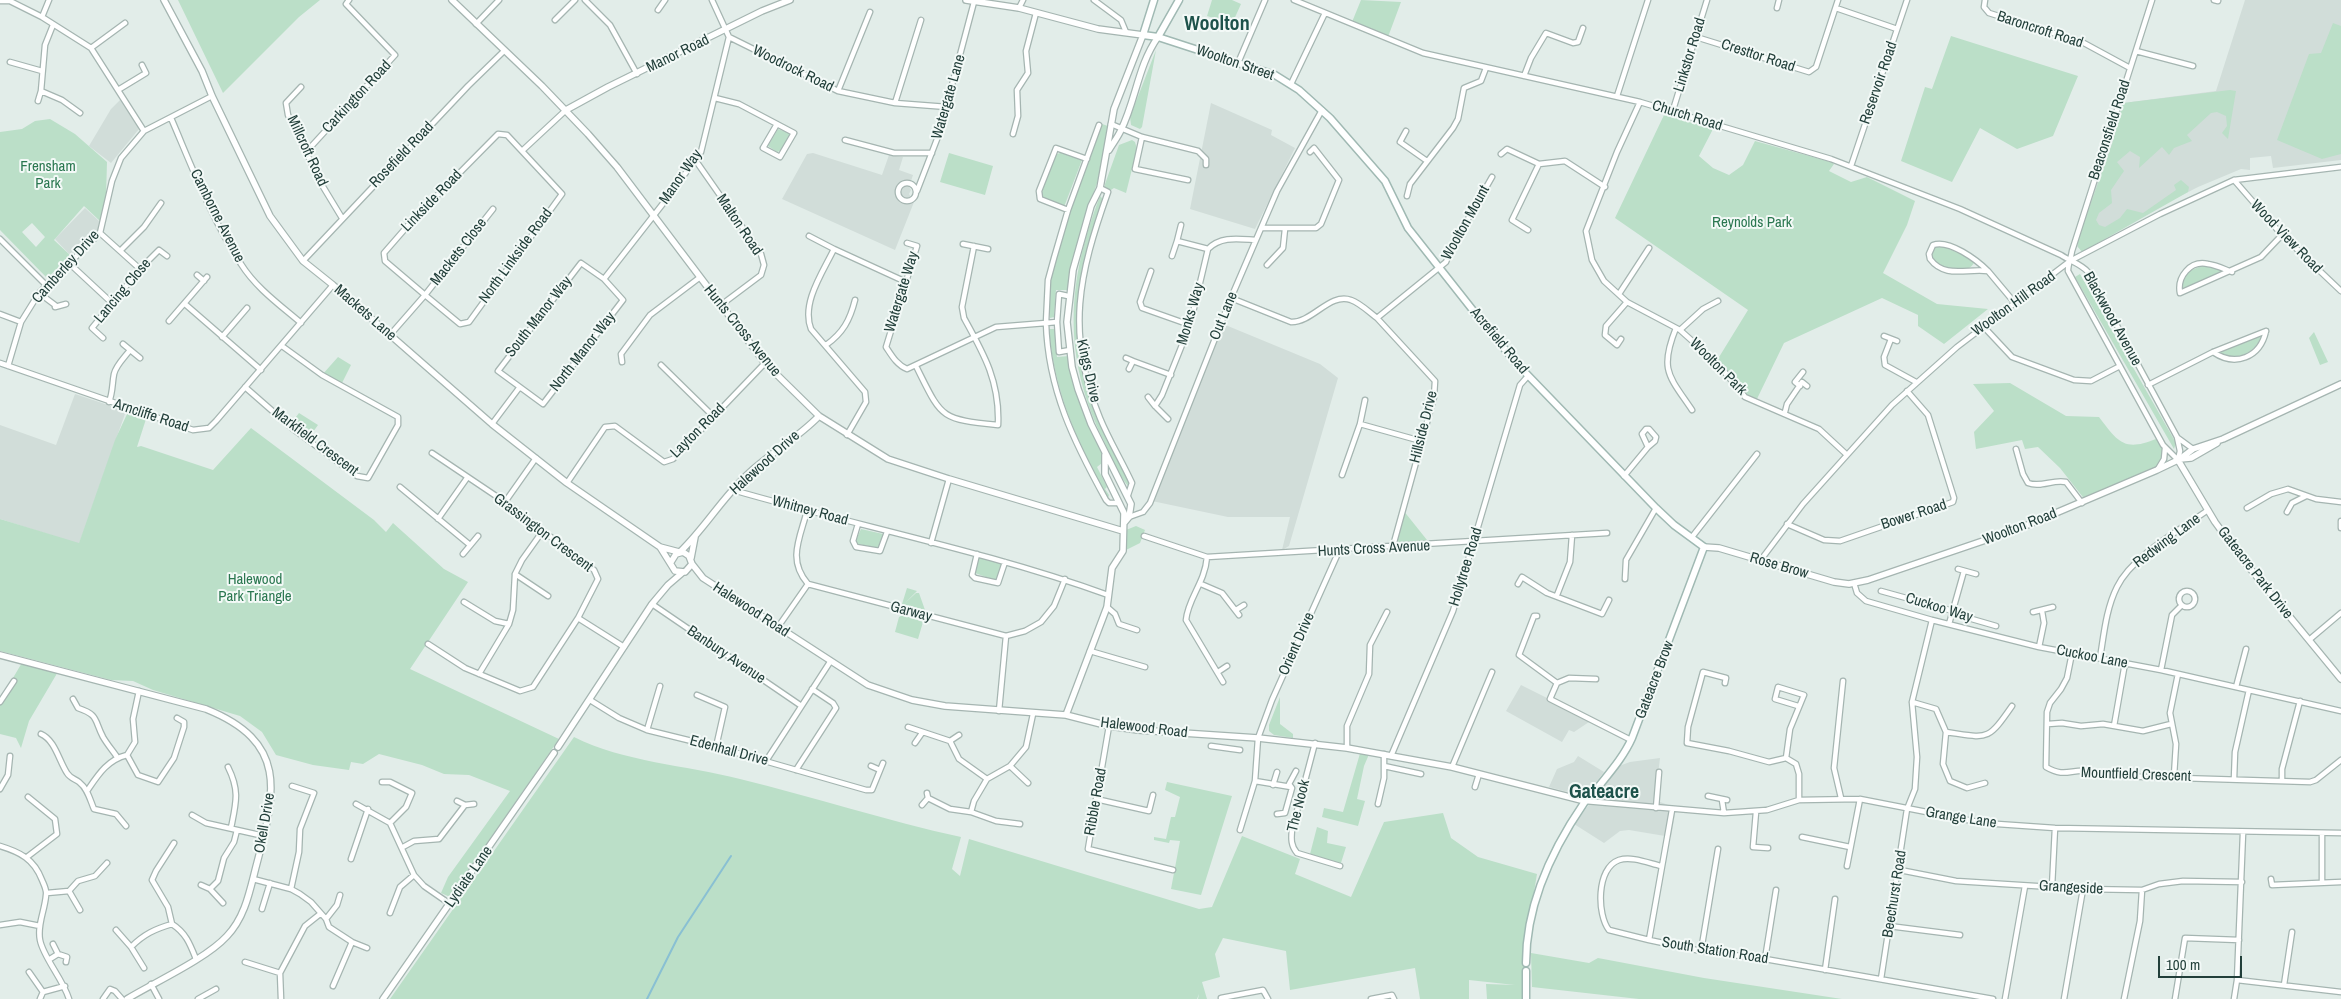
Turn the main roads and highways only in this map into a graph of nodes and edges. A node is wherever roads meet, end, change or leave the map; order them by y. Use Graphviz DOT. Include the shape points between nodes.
graph roads {
  1 [pos="1154,0"];
  2 [pos="1178,0"];
  3 [pos="1158,37"];
  4 [pos="1322,110"];
  5 [pos="1704,547"];
  6 [pos="1526,964"];
  7 [pos="1526,971"];
  8 [pos="1526,999"];
  1 -- 3 [label="main road, Woolton Street" via="1143,35"];
  2 -- 3 [label="main road"];
  3 -- 4 [label="main road, Woolton Street" via="1275,75"];
  4 -- 5 [label="main road, Acrefield Road" via="1386,181 1408,228 1528,376 1656,508"];
  5 -- 6 [label="main road, Gateacre Brow" via="1631,740 1615,766 1584,801 1542,880 1528,927"];
  7 -- 8 [label="main road"];
}
